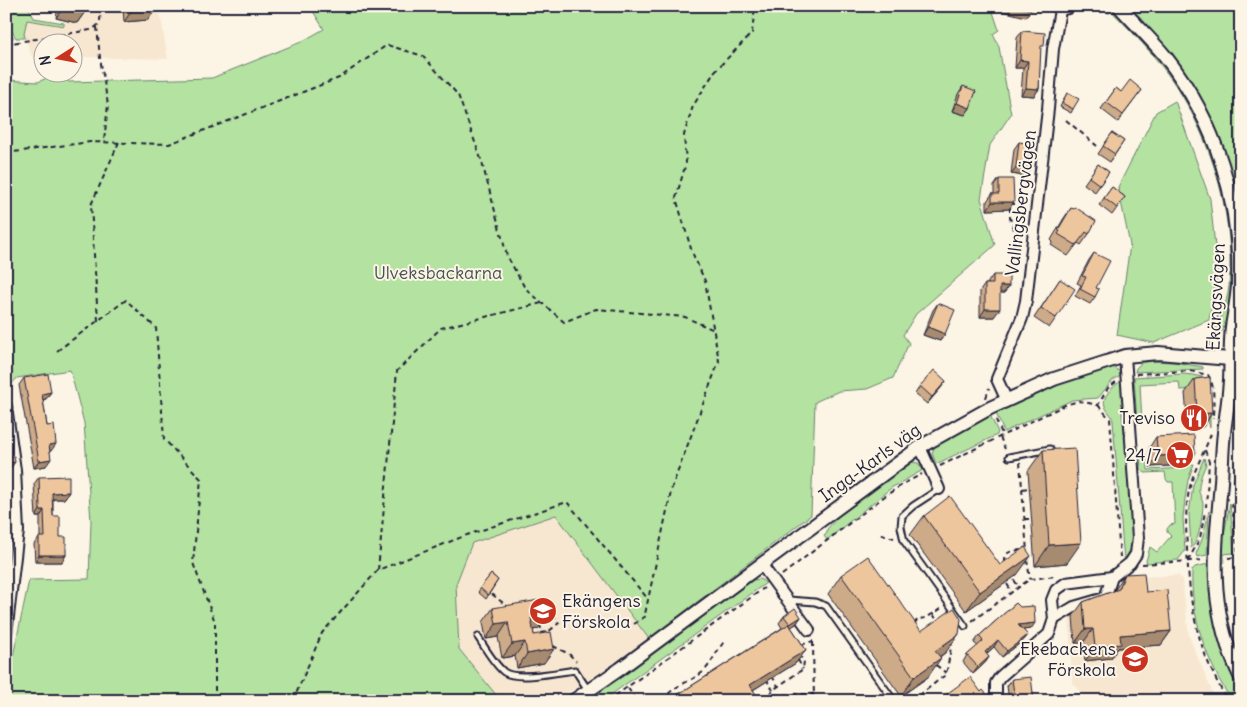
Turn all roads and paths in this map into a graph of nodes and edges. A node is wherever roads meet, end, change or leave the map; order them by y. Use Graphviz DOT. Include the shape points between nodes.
graph roads {
  1 [pos="100,6"];
  2 [pos="755,6"];
  3 [pos="1102,6"];
  4 [pos="1068,8"];
  5 [pos="1115,11"];
  6 [pos="6,26"];
  7 [pos="97,27"];
  8 [pos="15,42"];
  9 [pos="6,44"];
  10 [pos="1066,120"];
  11 [pos="104,142"];
  12 [pos="119,142"];
  13 [pos="1097,146"];
  14 [pos="6,153"];
  15 [pos="1038,204"];
  16 [pos="1020,247"];
  17 [pos="1224,298"];
  18 [pos="542,303"];
  19 [pos="98,321"];
  20 [pos="714,330"];
  21 [pos="1211,342"];
  22 [pos="57,351"];
  23 [pos="1125,356"];
  24 [pos="1235,359"];
  25 [pos="1209,369"];
  26 [pos="1007,401"];
  27 [pos="1098,405"];
  28 [pos="6,406"];
  29 [pos="993,414"];
  30 [pos="1212,421"];
  31 [pos="1212,431"];
  32 [pos="920,447"];
  33 [pos="1050,449"];
  34 [pos="1205,450"];
  35 [pos="1019,456"];
  36 [pos="1009,457"];
  37 [pos="1235,473"];
  38 [pos="1234,483"];
  39 [pos="1030,488"];
  40 [pos="939,489"];
  41 [pos="1022,489"];
  42 [pos="1232,502"];
  43 [pos="1024,519"];
  44 [pos="1032,519"];
  45 [pos="881,534"];
  46 [pos="904,540"];
  47 [pos="1017,550"];
  48 [pos="1026,550"];
  49 [pos="1034,550"];
  50 [pos="1005,556"];
  51 [pos="1145,556"];
  52 [pos="1018,557"];
  53 [pos="1239,557"];
  54 [pos="1224,558"];
  55 [pos="1207,559"];
  56 [pos="1187,562"];
  57 [pos="1011,563"];
  58 [pos="762,564"];
  59 [pos="1130,564"];
  60 [pos="1143,564"];
  61 [pos="1005,567"];
  62 [pos="378,570"];
  63 [pos="1141,570"];
  64 [pos="1059,576"];
  65 [pos="1112,577"];
  66 [pos="1014,580"];
  67 [pos="1030,580"];
  68 [pos="1007,584"];
  69 [pos="1019,587"];
  70 [pos="1012,592"];
  71 [pos="492,594"];
  72 [pos="648,599"];
  73 [pos="788,600"];
  74 [pos="948,603"];
  75 [pos="510,610"];
  76 [pos="546,610"];
  77 [pos="933,614"];
  78 [pos="539,619"];
  79 [pos="1054,619"];
  80 [pos="634,624"];
  81 [pos="965,626"];
  82 [pos="942,628"];
  83 [pos="809,630"];
  84 [pos="914,630"];
  85 [pos="6,634"];
  86 [pos="542,634"];
  87 [pos="478,638"];
  88 [pos="543,639"];
  89 [pos="813,641"];
  90 [pos="724,642"];
  91 [pos="549,644"];
  92 [pos="796,648"];
  93 [pos="794,653"];
  94 [pos="800,655"];
  95 [pos="934,662"];
  96 [pos="579,664"];
  97 [pos="803,668"];
  98 [pos="575,670"];
  99 [pos="946,672"];
  100 [pos="772,676"];
  101 [pos="1241,678"];
  102 [pos="766,679"];
  103 [pos="778,686"];
  104 [pos="628,687"];
  105 [pos="773,690"];
  106 [pos="588,691"];
  107 [pos="814,694"];
  108 [pos="770,695"];
  109 [pos="795,695"];
  110 [pos="224,701"];
  111 [pos="293,701"];
  112 [pos="573,701"];
  113 [pos="636,701"];
  114 [pos="663,701"];
  115 [pos="759,701"];
  116 [pos="794,701"];
  117 [pos="814,701"];
  118 [pos="894,701"];
  119 [pos="912,701"];
  120 [pos="996,701"];
  121 [pos="1228,701"];
  1 -- 7 [label="path"];
  2 -- 20 [label="path" via="752,33 715,71 693,106 684,135 686,162 676,198 692,252 705,281"];
  3 -- 5 [label="path"];
  4 -- 15 [label="street, Vallingsbergvägen" via="1060,10 1055,30"];
  5 -- 24 [label="street, Ekängsvägen" via="1154,44 1181,79 1209,130 1225,175 1235,220 1238,264 1232,327"];
  6 -- 8 [label="path"];
  7 -- 8 [label="path"];
  7 -- 11 [label="path" via="108,105"];
  8 -- 9 [label="path"];
  10 -- 13 [label="path"];
  11 -- 12 [label="path"];
  11 -- 14 [label="path"];
  12 -- 18 [label="path" via="168,144 339,78 388,45 423,56 458,95 481,159 507,256 524,288"];
  12 -- 19 [label="path" via="91,205"];
  15 -- 16 [label="path" via="1010,204 1010,218"];
  15 -- 26 [label="street, Vallingsbergvägen" via="1026,301 997,379"];
  17 -- 21 [label="path"];
  18 -- 20 [label="path" via="564,322 596,310 685,317"];
  18 -- 62 [label="path" via="441,328 397,371"];
  19 -- 22 [label="path"];
  19 -- 110 [label="path" via="126,300 156,328 164,439 201,479 193,563 215,622 215,692"];
  20 -- 72 [label="path" via="719,360 672,487"];
  23 -- 24 [label="street, Inga-Karls väg" via="1158,353"];
  23 -- 26 [label="street, Inga-Karls väg" via="1054,379"];
  23 -- 59 [label="street" via="1138,538 1136,554"];
  24 -- 101 [label="street, Ekängsvägen" via="1230,381 1214,581 1223,633"];
  25 -- 30 [label="path"];
  26 -- 32 [label="street, Inga-Karls väg"];
  27 -- 59 [label="path" via="1110,419 1119,562"];
  28 -- 85 [label="street" via="15,470 18,531"];
  29 -- 36 [label="path"];
  31 -- 34 [label="path"];
  32 -- 40 [label="street"];
  32 -- 58 [label="street, Inga-Karls väg"];
  33 -- 35 [label="lane"];
  34 -- 56 [label="path" via="1189,491"];
  34 -- 56 [label="path" via="1209,462 1206,511 1200,538"];
  35 -- 36 [label="lane"];
  35 -- 41 [label="path"];
  37 -- 38 [label="path"];
  39 -- 41 [label="path"];
  40 -- 46 [label="lane" via="902,516"];
  41 -- 43 [label="path"];
  42 -- 53 [label="path"];
  43 -- 44 [label="path"];
  43 -- 48 [label="path"];
  45 -- 46 [label="path"];
  46 -- 74 [label="lane"];
  47 -- 48 [label="path"];
  47 -- 50 [label="path"];
  47 -- 52 [label="path"];
  48 -- 49 [label="path"];
  48 -- 67 [label="path"];
  50 -- 57 [label="path"];
  50 -- 61 [label="path"];
  51 -- 60 [label="path"];
  53 -- 54 [label="path"];
  55 -- 56 [label="path"];
  56 -- 60 [label="path"];
  56 -- 121 [label="path" via="1199,637 1208,665"];
  58 -- 73 [label="street"];
  58 -- 106 [label="street, Inga-Karls väg"];
  59 -- 60 [label="path"];
  59 -- 65 [label="street"];
  60 -- 63 [label="path"];
  62 -- 72 [label="path" via="467,535 567,502"];
  62 -- 111 [label="path" via="322,633"];
  64 -- 67 [label="path"];
  65 -- 79 [label="street" via="1106,598 1074,607"];
  65 -- 79 [label="street" via="1066,583 1056,590 1052,600"];
  66 -- 69 [label="path"];
  67 -- 69 [label="path"];
  68 -- 70 [label="path"];
  69 -- 70 [label="path"];
  70 -- 81 [label="path"];
  71 -- 75 [label="path"];
  72 -- 80 [label="path" via="646,616"];
  73 -- 83 [label="street"];
  73 -- 118 [label="lane" via="826,606"];
  74 -- 77 [label="path"];
  74 -- 81 [label="lane"];
  76 -- 86 [label="path" via="551,611 559,623"];
  77 -- 82 [label="path"];
  77 -- 84 [label="path" via="918,619"];
  78 -- 86 [label="path"];
  79 -- 120 [label="street" via="1049,634 1000,677 996,683"];
  81 -- 99 [label="path" via="954,636"];
  83 -- 89 [label="path"];
  86 -- 88 [label="path"];
  87 -- 98 [label="lane" via="504,672 512,675"];
  89 -- 92 [label="path"];
  89 -- 107 [label="path"];
  90 -- 114 [label="path" via="705,670 690,682 671,690"];
  91 -- 96 [label="path" via="569,654"];
  93 -- 97 [label="path"];
  94 -- 97 [label="path" via="804,661"];
  95 -- 99 [label="path"];
  96 -- 98 [label="lane"];
  97 -- 103 [label="path"];
  98 -- 106 [label="lane"];
  99 -- 119 [label="path" via="941,680"];
  100 -- 103 [label="path"];
  102 -- 105 [label="path"];
  103 -- 105 [label="path"];
  104 -- 113 [label="path"];
  105 -- 108 [label="path"];
  106 -- 112 [label="street, Inga-Karls väg"];
  107 -- 109 [label="path"];
  107 -- 117 [label="path"];
  108 -- 109 [label="path"];
  108 -- 115 [label="path"];
  109 -- 116 [label="path"];
}
